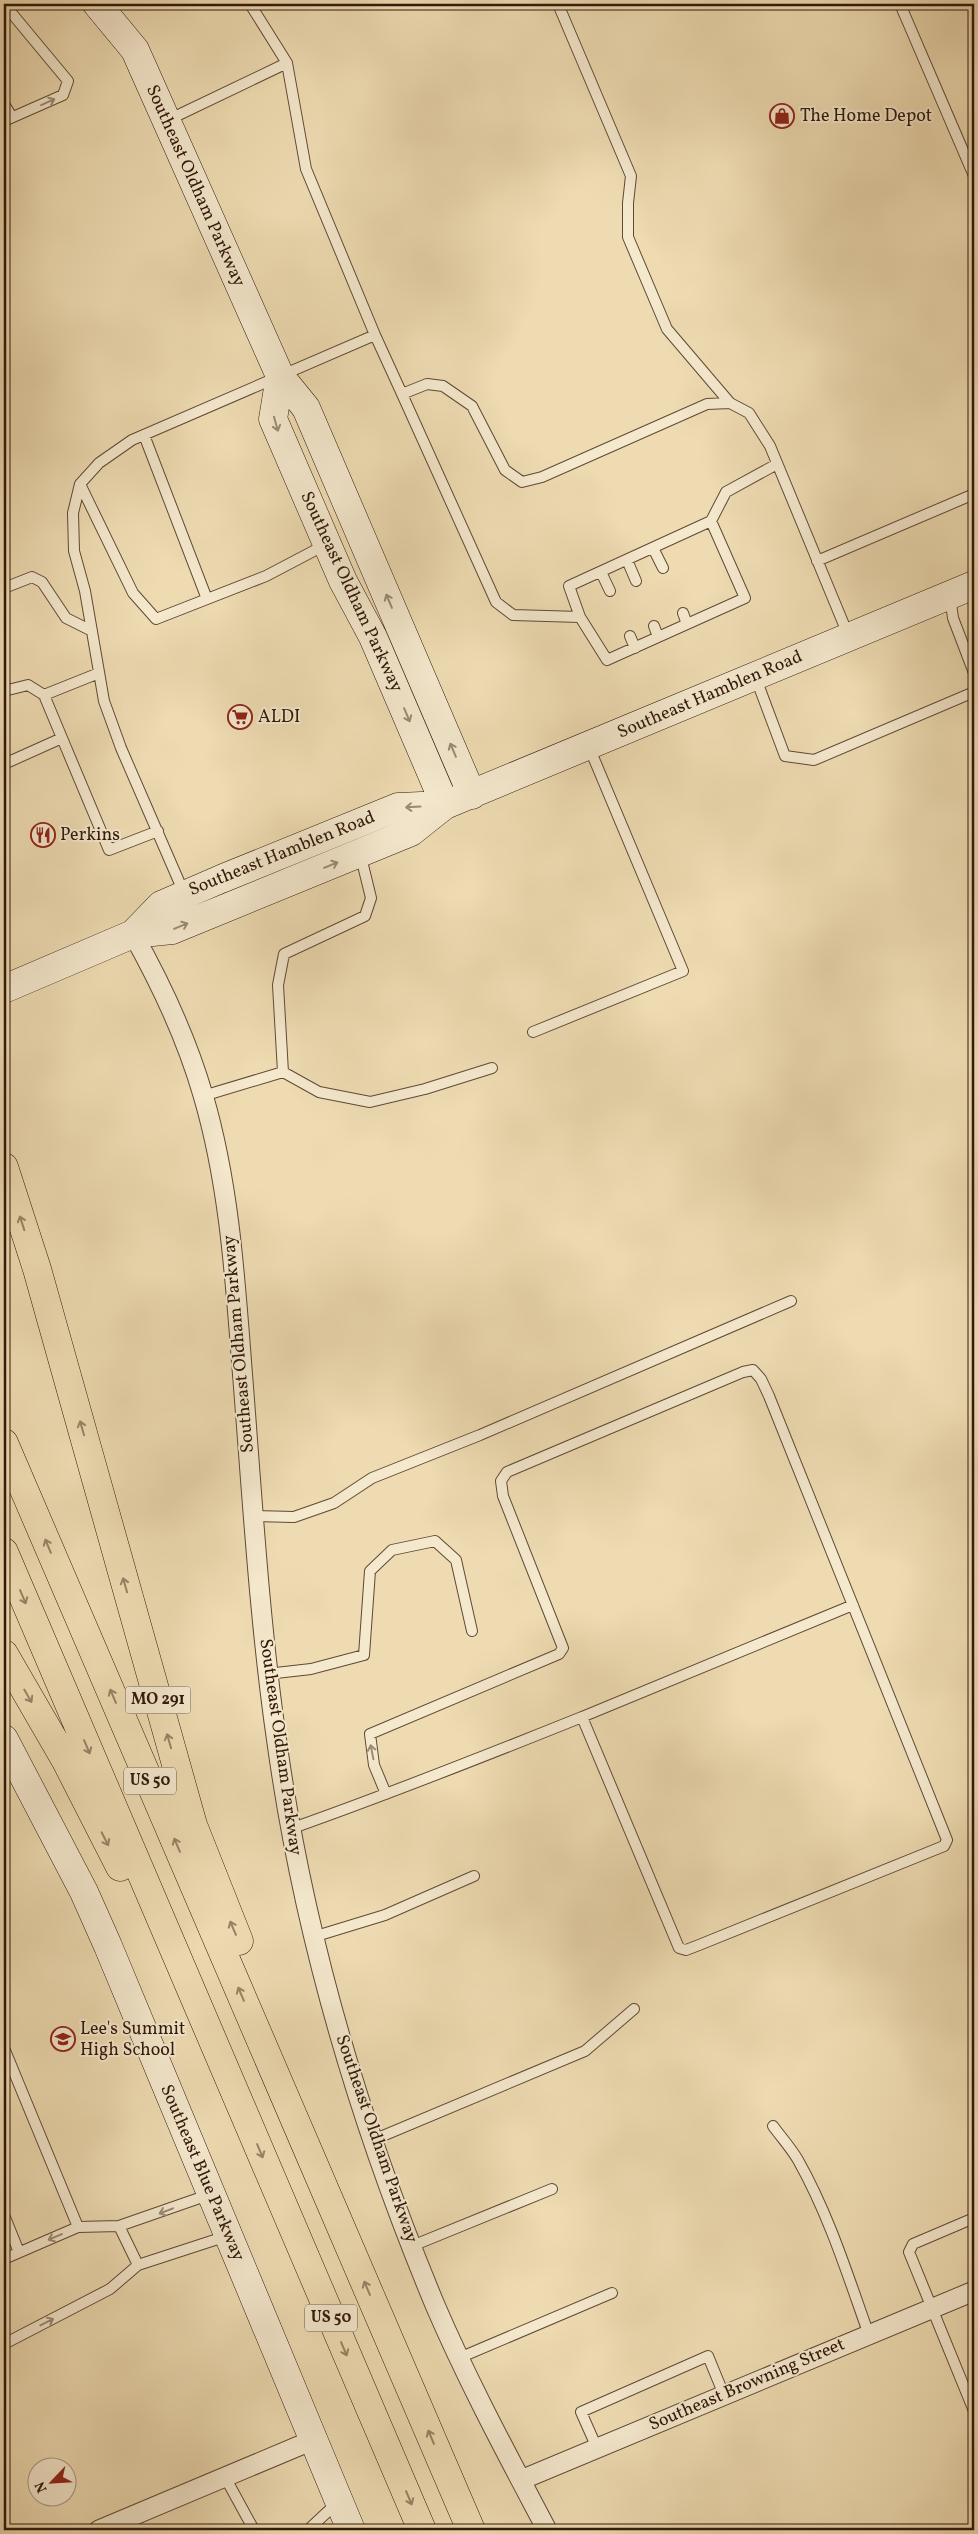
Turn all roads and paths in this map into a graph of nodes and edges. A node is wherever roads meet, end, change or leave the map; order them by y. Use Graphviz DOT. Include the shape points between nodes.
graph roads {
  1 [pos="4,4"];
  2 [pos="97,4"];
  3 [pos="250,4"];
  4 [pos="558,4"];
  5 [pos="900,4"];
  6 [pos="287,63"];
  7 [pos="4,104"];
  8 [pos="8,119"];
  9 [pos="166,121"];
  10 [pos="974,176"];
  11 [pos="375,335"];
  12 [pos="280,376"];
  13 [pos="402,394"];
  14 [pos="730,403"];
  15 [pos="144,435"];
  16 [pos="777,464"];
  17 [pos="80,484"];
  18 [pos="974,494"];
  19 [pos="712,521"];
  20 [pos="327,544"];
  21 [pos="653,548"];
  22 [pos="627,560"];
  23 [pos="818,561"];
  24 [pos="663,568"];
  25 [pos="601,572"];
  26 [pos="636,580"];
  27 [pos="4,588"];
  28 [pos="962,589"];
  29 [pos="610,591"];
  30 [pos="207,599"];
  31 [pos="683,613"];
  32 [pos="580,617"];
  33 [pos="687,624"];
  34 [pos="654,626"];
  35 [pos="92,631"];
  36 [pos="630,636"];
  37 [pos="658,637"];
  38 [pos="849,637"];
  39 [pos="635,648"];
  40 [pos="99,673"];
  41 [pos="974,673"];
  42 [pos="755,676"];
  43 [pos="4,691"];
  44 [pos="974,692"];
  45 [pos="44,695"];
  46 [pos="62,738"];
  47 [pos="589,747"];
  48 [pos="4,764"];
  49 [pos="472,795"];
  50 [pos="445,805"];
  51 [pos="158,831"];
  52 [pos="360,853"];
  53 [pos="184,894"];
  54 [pos="133,934"];
  55 [pos="4,989"];
  56 [pos="533,1032"];
  57 [pos="492,1068"];
  58 [pos="282,1072"];
  59 [pos="203,1096"];
  60 [pos="4,1167"];
  61 [pos="791,1301"];
  62 [pos="4,1443"];
  63 [pos="254,1516"];
  64 [pos="4,1552"];
  65 [pos="853,1605"];
  66 [pos="472,1631"];
  67 [pos="4,1654"];
  68 [pos="268,1674"];
  69 [pos="582,1717"];
  70 [pos="4,1739"];
  71 [pos="386,1794"];
  72 [pos="290,1829"];
  73 [pos="474,1876"];
  74 [pos="313,1937"];
  75 [pos="634,2009"];
  76 [pos="4,2048"];
  77 [pos="240,2107"];
  78 [pos="296,2119"];
  79 [pos="773,2126"];
  80 [pos="373,2140"];
  81 [pos="552,2189"];
  82 [pos="211,2194"];
  83 [pos="4,2215"];
  84 [pos="974,2218"];
  85 [pos="120,2226"];
  86 [pos="78,2227"];
  87 [pos="228,2236"];
  88 [pos="412,2246"];
  89 [pos="19,2252"];
  90 [pos="4,2259"];
  91 [pos="138,2265"];
  92 [pos="974,2291"];
  93 [pos="612,2293"];
  94 [pos="932,2308"];
  95 [pos="869,2335"];
  96 [pos="4,2344"];
  97 [pos="459,2358"];
  98 [pos="724,2395"];
  99 [pos="974,2411"];
  100 [pos="313,2440"];
  101 [pos="597,2448"];
  102 [pos="225,2477"];
  103 [pos="521,2480"];
  104 [pos="338,2501"];
  105 [pos="99,2530"];
  106 [pos="254,2530"];
  107 [pos="308,2530"];
  108 [pos="351,2530"];
  109 [pos="422,2530"];
  110 [pos="470,2530"];
  111 [pos="547,2530"];
  8 -- 1 [label="lane, one-way" via="63,95 68,81"];
  2 -- 9 [label="street, Southeast Oldham Parkway" via="135,50"];
  3 -- 6 [label="lane"];
  4 -- 14 [label="lane" via="631,176 628,237 667,329"];
  5 -- 10 [label="lane"];
  6 -- 9 [label="lane"];
  6 -- 11 [label="lane" via="306,168"];
  7 -- 8 [label="lane"];
  9 -- 12 [label="street, Southeast Oldham Parkway"];
  11 -- 12 [label="lane"];
  11 -- 13 [label="lane"];
  12 -- 15 [label="lane"];
  12 -- 20 [label="street, Southeast Oldham Parkway, one-way" via="273,420"];
  49 -- 12 [label="street, Southeast Oldham Parkway, one-way" via="306,408"];
  13 -- 14 [label="lane" via="427,384 443,386 472,406 505,470 522,482 542,477 707,404"];
  13 -- 32 [label="lane" via="496,602 513,616"];
  14 -- 16 [label="lane" via="749,413 770,446"];
  15 -- 17 [label="lane" via="99,463"];
  15 -- 30 [label="lane"];
  16 -- 19 [label="lane" via="726,492"];
  16 -- 23 [label="lane"];
  17 -- 30 [label="lane" via="133,593 156,620"];
  17 -- 35 [label="lane" via="73,512 74,551"];
  18 -- 23 [label="lane"];
  19 -- 21 [label="lane"];
  19 -- 33 [label="lane" via="745,598"];
  20 -- 30 [label="lane" via="266,576"];
  20 -- 50 [label="street, Southeast Oldham Parkway, one-way" via="373,637"];
  21 -- 22 [label="lane"];
  21 -- 24 [label="lane"];
  22 -- 25 [label="lane"];
  22 -- 26 [label="lane"];
  23 -- 38 [label="lane"];
  25 -- 29 [label="lane"];
  25 -- 32 [label="lane" via="569,586"];
  27 -- 35 [label="lane" via="32,577 42,582 66,618"];
  28 -- 38 [label="street, Southeast Hamblen Road"];
  28 -- 41 [label="lane" via="953,618"];
  31 -- 33 [label="lane"];
  32 -- 39 [label="lane" via="606,660"];
  33 -- 37 [label="lane"];
  34 -- 37 [label="lane"];
  35 -- 40 [label="lane"];
  36 -- 39 [label="lane"];
  37 -- 39 [label="lane"];
  38 -- 42 [label="street, Southeast Hamblen Road"];
  40 -- 45 [label="lane"];
  40 -- 51 [label="lane" via="104,701 121,748"];
  42 -- 44 [label="lane" via="785,756 814,760"];
  42 -- 47 [label="street, Southeast Hamblen Road"];
  43 -- 45 [label="lane" via="28,686"];
  45 -- 46 [label="lane"];
  46 -- 48 [label="lane"];
  46 -- 51 [label="lane" via="109,850"];
  47 -- 49 [label="street, Southeast Hamblen Road"];
  47 -- 56 [label="lane" via="683,971"];
  49 -- 50 [label="street, Southeast Hamblen Road"];
  50 -- 52 [label="street, Southeast Hamblen Road" via="411,832"];
  50 -- 53 [label="street, Southeast Hamblen Road, one-way" via="398,808"];
  51 -- 53 [label="lane"];
  54 -- 52 [label="street, Southeast Hamblen Road, one-way" via="172,930"];
  52 -- 58 [label="lane" via="371,898 365,916 284,954 278,985"];
  53 -- 54 [label="street, Southeast Hamblen Road" via="161,906"];
  54 -- 55 [label="street, Southeast Hamblen Road"];
  54 -- 59 [label="street, Southeast Oldham Parkway" via="169,1008"];
  57 -- 58 [label="lane" via="425,1090 370,1102 319,1092"];
  58 -- 59 [label="lane"];
  59 -- 63 [label="street, Southeast Oldham Parkway" via="218,1158 234,1270"];
  78 -- 60 [label="highway, MO 291, one-way" via="303,2095 193,1825 37,1270"];
  61 -- 63 [label="lane" via="372,1478 334,1503 294,1517"];
  78 -- 62 [label="highway, US 50, one-way"];
  63 -- 68 [label="street, Southeast Oldham Parkway"];
  64 -- 77 [label="highway, US 50, one-way"];
  65 -- 69 [label="lane"];
  65 -- 69 [label="lane" via="940,1820 947,1840 944,1846 686,1950 678,1948"];
  71 -- 65 [label="lane, one-way" via="376,1769 370,1734 559,1654 563,1648 502,1496 502,1481 507,1472 743,1372 753,1370 761,1379"];
  66 -- 68 [label="lane" via="456,1560 435,1540 392,1550 370,1571 364,1655 311,1669"];
  67 -- 77 [label="highway, one-way" via="66,1761 123,1874 217,2093"];
  68 -- 72 [label="street, Southeast Oldham Parkway"];
  69 -- 71 [label="lane"];
  70 -- 82 [label="street, Southeast Blue Parkway" via="84,1892"];
  71 -- 72 [label="lane"];
  72 -- 74 [label="street, Southeast Oldham Parkway"];
  73 -- 74 [label="lane" via="385,1915"];
  74 -- 80 [label="street, Southeast Oldham Parkway" via="350,2072"];
  75 -- 80 [label="lane" via="585,2051"];
  76 -- 86 [label="lane"];
  77 -- 109 [label="highway, US 50, one-way"];
  110 -- 78 [label="highway, US 50, one-way"];
  79 -- 95 [label="lane" via="798,2159 836,2242"];
  80 -- 88 [label="street, Southeast Oldham Parkway"];
  81 -- 88 [label="lane"];
  82 -- 85 [label="lane, one-way"];
  82 -- 87 [label="street, Southeast Blue Parkway"];
  83 -- 89 [label="lane"];
  84 -- 94 [label="lane" via="910,2246 909,2252"];
  85 -- 86 [label="lane"];
  85 -- 91 [label="lane"];
  86 -- 89 [label="lane, one-way"];
  87 -- 91 [label="lane"];
  87 -- 100 [label="street, Southeast Blue Parkway"];
  88 -- 97 [label="street, Southeast Oldham Parkway"];
  89 -- 90 [label="lane"];
  96 -- 91 [label="lane, one-way" via="110,2289"];
  92 -- 94 [label="street, Southeast Browning Street"];
  93 -- 97 [label="lane"];
  94 -- 95 [label="street, Southeast Browning Street"];
  94 -- 99 [label="lane"];
  95 -- 98 [label="street, Southeast Browning Street"];
  97 -- 103 [label="street, Southeast Oldham Parkway"];
  98 -- 101 [label="street, Southeast Browning Street"];
  98 -- 101 [label="lane" via="708,2356 581,2412"];
  100 -- 102 [label="street"];
  100 -- 104 [label="street, Southeast Blue Parkway"];
  101 -- 103 [label="street, Southeast Browning Street"];
  102 -- 105 [label="street"];
  102 -- 106 [label="lane"];
  103 -- 111 [label="street, Southeast Oldham Parkway"];
  104 -- 107 [label="lane"];
  104 -- 108 [label="street, Southeast Blue Parkway"];
}
